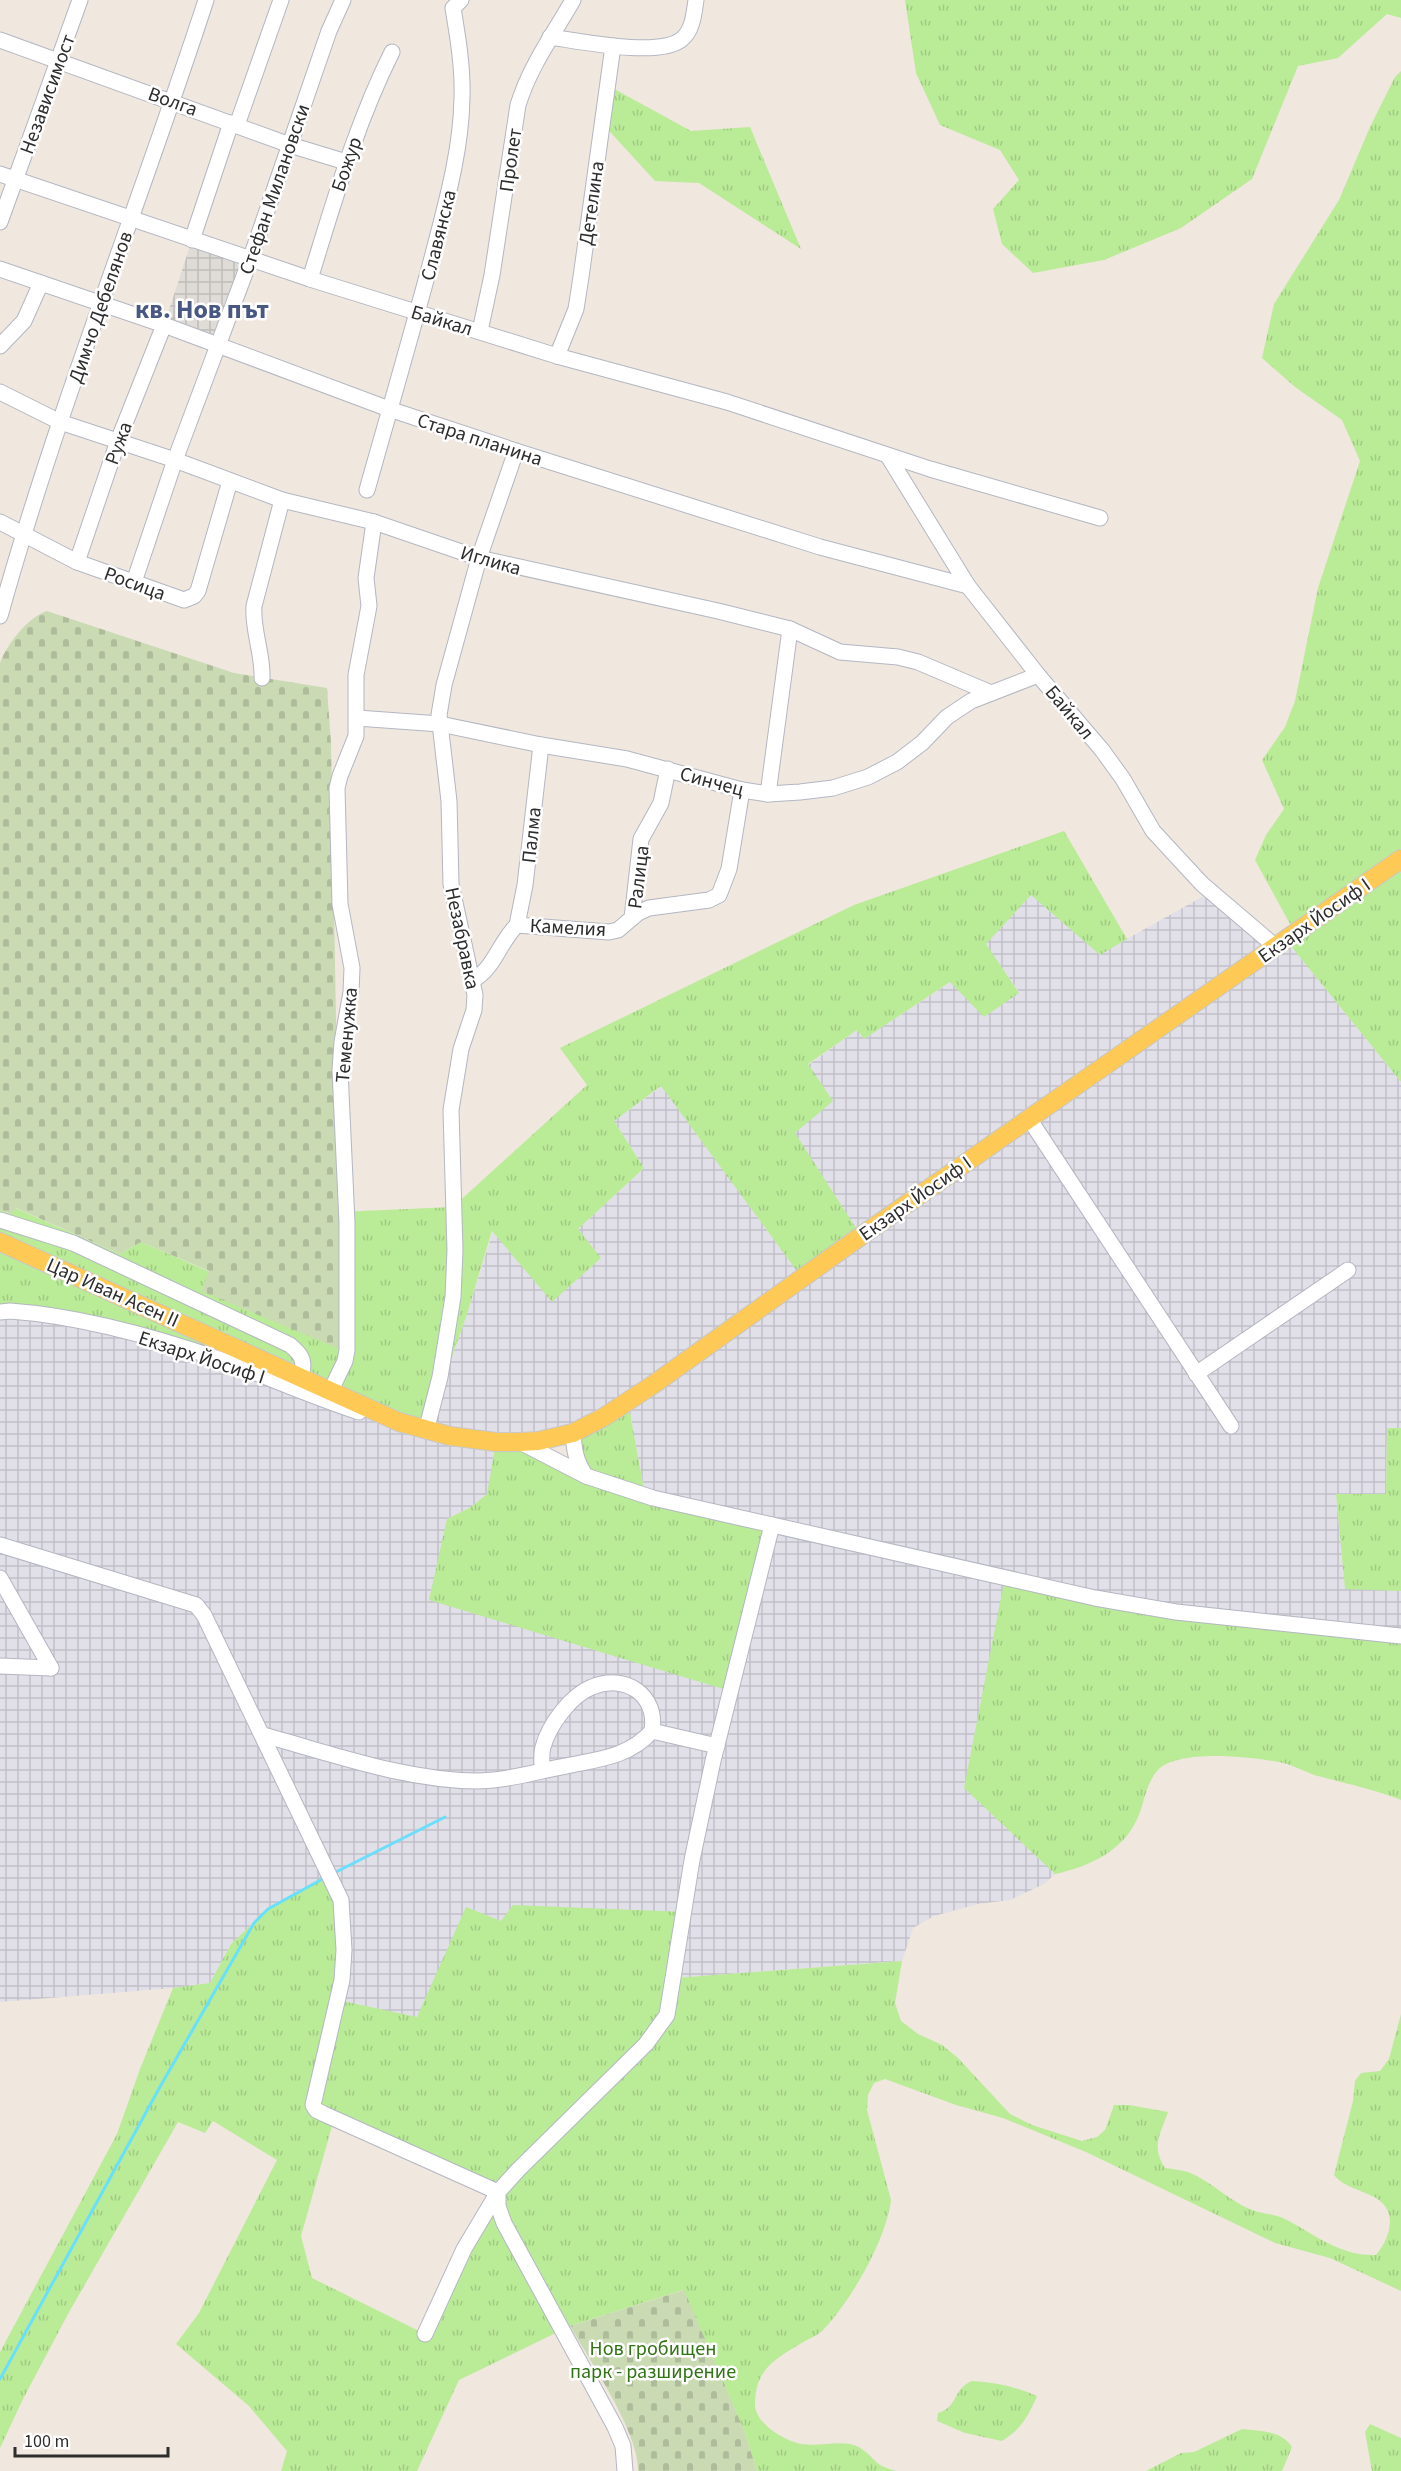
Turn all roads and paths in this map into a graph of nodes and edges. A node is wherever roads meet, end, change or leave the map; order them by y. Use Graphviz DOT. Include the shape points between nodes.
graph roads {
  1 [pos="80,0"];
  2 [pos="206,0"];
  3 [pos="281,0"];
  4 [pos="343,0"];
  5 [pos="573,0"];
  6 [pos="696,0"];
  7 [pos="454,3"];
  8 [pos="550,37"];
  9 [pos="0,40"];
  10 [pos="613,46"];
  11 [pos="392,52"];
  12 [pos="60,62"];
  13 [pos="173,101"];
  14 [pos="234,124"];
  15 [pos="290,145"];
  16 [pos="346,162"];
  17 [pos="0,174"];
  18 [pos="15,179"];
  19 [pos="131,219"];
  20 [pos="0,222"];
  21 [pos="192,240"];
  22 [pos="250,260"];
  23 [pos="0,269"];
  24 [pos="310,279"];
  25 [pos="41,283"];
  26 [pos="101,303"];
  27 [pos="418,313"];
  28 [pos="164,325"];
  29 [pos="480,331"];
  30 [pos="0,345"];
  31 [pos="220,345"];
  32 [pos="557,356"];
  33 [pos="0,392"];
  34 [pos="389,409"];
  35 [pos="60,422"];
  36 [pos="118,441"];
  37 [pos="516,451"];
  38 [pos="888,456"];
  39 [pos="175,460"];
  40 [pos="230,481"];
  41 [pos="367,490"];
  42 [pos="282,500"];
  43 [pos="1100,518"];
  44 [pos="0,522"];
  45 [pos="374,522"];
  46 [pos="22,535"];
  47 [pos="479,558"];
  48 [pos="77,562"];
  49 [pos="134,582"];
  50 [pos="968,586"];
  51 [pos="0,616"];
  52 [pos="790,630"];
  53 [pos="1038,675"];
  54 [pos="262,678"];
  55 [pos="991,693"];
  56 [pos="357,718"];
  57 [pos="440,724"];
  58 [pos="541,746"];
  59 [pos="668,769"];
  60 [pos="742,790"];
  61 [pos="768,794"];
  62 [pos="1401,859"];
  63 [pos="632,918"];
  64 [pos="518,925"];
  65 [pos="1276,947"];
  66 [pos="473,980"];
  67 [pos="1030,1120"];
  68 [pos="0,1220"];
  69 [pos="0,1242"];
  70 [pos="1347,1270"];
  71 [pos="3,1308"];
  72 [pos="182,1322"];
  73 [pos="177,1346"];
  74 [pos="1196,1374"];
  75 [pos="301,1376"];
  76 [pos="327,1388"];
  77 [pos="399,1422"];
  78 [pos="1231,1426"];
  79 [pos="426,1431"];
  80 [pos="573,1433"];
  81 [pos="520,1442"];
  82 [pos="586,1476"];
  83 [pos="772,1525"];
  84 [pos="0,1545"];
  85 [pos="0,1578"];
  86 [pos="1401,1636"];
  87 [pos="0,1666"];
  88 [pos="652,1731"];
  89 [pos="263,1735"];
  90 [pos="717,1746"];
  91 [pos="542,1770"];
  92 [pos="498,2192"];
  93 [pos="426,2334"];
  94 [pos="625,2471"];
  1 -- 12 [label="street, Независимост"];
  2 -- 13 [label="street, Димчо Дебелянов"];
  3 -- 14 [label="street"];
  4 -- 15 [label="street, Стефан Милановски"];
  5 -- 8 [label="street, Пролет"];
  6 -- 10 [label="street" via="688,32 682,40 655,47"];
  7 -- 27 [label="street, Славянска" via="462,70 462,115 450,189"];
  8 -- 10 [label="street"];
  8 -- 29 [label="street, Пролет" via="518,105"];
  9 -- 12 [label="street, Волга"];
  10 -- 32 [label="street, Детелина" via="576,309"];
  11 -- 16 [label="street, Божур" via="370,96"];
  12 -- 13 [label="street, Волга"];
  12 -- 18 [label="street, Независимост"];
  13 -- 14 [label="street, Волга"];
  13 -- 19 [label="street, Димчо Дебелянов"];
  14 -- 15 [label="street, Волга"];
  14 -- 21 [label="street"];
  15 -- 16 [label="street, Волга"];
  15 -- 22 [label="street, Стефан Милановски"];
  16 -- 24 [label="street, Божур"];
  17 -- 18 [label="street, Байкал"];
  18 -- 19 [label="street, Байкал"];
  18 -- 20 [label="street, Независимост"];
  19 -- 21 [label="street, Байкал"];
  19 -- 26 [label="street, Димчо Дебелянов"];
  21 -- 22 [label="street, Байкал"];
  22 -- 24 [label="street, Байкал"];
  22 -- 31 [label="street, Стефан Милановски"];
  23 -- 25 [label="street, Стара планина"];
  24 -- 27 [label="street, Байкал"];
  25 -- 26 [label="street, Стара планина"];
  25 -- 30 [label="street" via="24,321"];
  26 -- 28 [label="street, Стара планина"];
  26 -- 35 [label="street, Димчо Дебелянов"];
  27 -- 29 [label="street, Байкал"];
  27 -- 34 [label="street, Славянска"];
  28 -- 31 [label="street, Стара планина"];
  28 -- 36 [label="street, Ружа"];
  29 -- 32 [label="street, Байкал"];
  31 -- 34 [label="street, Стара планина"];
  31 -- 39 [label="street, Стефан Милановски"];
  32 -- 38 [label="street, Байкал" via="728,402"];
  33 -- 35 [label="street, Иглика"];
  34 -- 37 [label="street, Стара планина"];
  34 -- 41 [label="street, Славянска"];
  35 -- 36 [label="street, Иглика"];
  35 -- 46 [label="street, Димчо Дебелянов"];
  36 -- 39 [label="street, Иглика"];
  36 -- 48 [label="street, Ружа"];
  37 -- 47 [label="street, Незабравка"];
  37 -- 50 [label="street, Стара планина" via="820,547"];
  38 -- 43 [label="street, Байкал"];
  38 -- 50 [label="street, Байкал"];
  39 -- 40 [label="street, Иглика"];
  39 -- 49 [label="street, Стефан Милановски"];
  40 -- 42 [label="street, Иглика"];
  40 -- 49 [label="street, Росица" via="194,596 184,600"];
  42 -- 45 [label="street, Иглика"];
  42 -- 54 [label="street" via="254,606"];
  44 -- 46 [label="street, Росица"];
  45 -- 47 [label="street, Иглика"];
  45 -- 56 [label="street" via="366,578 369,606 356,675"];
  46 -- 48 [label="street, Росица"];
  46 -- 51 [label="street, Димчо Дебелянов"];
  47 -- 52 [label="street, Иглика"];
  47 -- 57 [label="street, Незабравка" via="444,685"];
  48 -- 49 [label="street, Росица"];
  50 -- 53 [label="street, Байкал"];
  52 -- 55 [label="street, Иглика" via="840,652 918,662"];
  52 -- 61 [label="street"];
  53 -- 55 [label="street, Синчец"];
  53 -- 65 [label="street, Байкал" via="1102,750 1153,831 1202,884"];
  55 -- 61 [label="street, Синчец" via="963,706 897,762 868,777 832,788"];
  56 -- 57 [label="street, Синчец"];
  56 -- 76 [label="street, Теменужка" via="356,736 337,788 340,904 352,968 340,1070 347,1223 347,1350 345,1361"];
  57 -- 58 [label="street, Синчец"];
  57 -- 66 [label="street, Незабравка" via="451,884"];
  58 -- 59 [label="street, Синчец"];
  58 -- 64 [label="street, Палма"];
  59 -- 60 [label="street, Синчец"];
  59 -- 63 [label="street, Ралица" via="661,803 641,839"];
  60 -- 61 [label="street, Синчец"];
  60 -- 63 [label="street, Камелия" via="729,869 719,895 710,900 649,908"];
  62 -- 65 [label="main road, Екзарх Йосиф I"];
  63 -- 64 [label="street, Камелия" via="609,932"];
  64 -- 66 [label="street, Камелия" via="487,970"];
  65 -- 67 [label="main road, Екзарх Йосиф I"];
  66 -- 79 [label="street, Незабравка" via="474,1010 461,1049 451,1110 453,1298"];
  67 -- 74 [label="street"];
  67 -- 80 [label="main road, Екзарх Йосиф I" via="654,1384"];
  68 -- 75 [label="street" via="73,1243 290,1345 303,1360"];
  69 -- 72 [label="main road, Цар Иван Асен II"];
  70 -- 74 [label="street"];
  71 -- 73 [label="street, Екзарх Йосиф I" via="72,1318"];
  72 -- 73 [label="street"];
  72 -- 75 [label="main road, Цар Иван Асен II"];
  73 -- 77 [label="street, Екзарх Йосиф I" via="358,1412"];
  74 -- 78 [label="street"];
  75 -- 76 [label="main road, Цар Иван Асен II"];
  76 -- 77 [label="main road, Екзарх Йосиф I"];
  77 -- 79 [label="main road, Екзарх Йосиф I"];
  79 -- 81 [label="main road, Екзарх Йосиф I" via="474,1440"];
  80 -- 81 [label="main road, Екзарх Йосиф I"];
  80 -- 82 [label="street" via="576,1457"];
  81 -- 82 [label="street"];
  82 -- 83 [label="street" via="653,1498"];
  83 -- 86 [label="street" via="1095,1598 1176,1612"];
  83 -- 90 [label="street"];
  84 -- 89 [label="street" via="196,1605"];
  85 -- 87 [label="street" via="51,1668"];
  88 -- 90 [label="street"];
  88 -- 91 [label="street" via="643,1742 620,1754"];
  88 -- 91 [label="street" via="652,1711 641,1692 620,1683 592,1687 579,1694 543,1744"];
  89 -- 91 [label="street" via="375,1766 434,1777 478,1781"];
  89 -- 92 [label="street" via="335,1886 344,1914 342,1980 313,2105 324,2114"];
  90 -- 92 [label="street" via="692,1860 667,2015 646,2044"];
  92 -- 93 [label="street" via="464,2249"];
  92 -- 94 [label="street" via="504,2223 615,2427 623,2446"];
}
